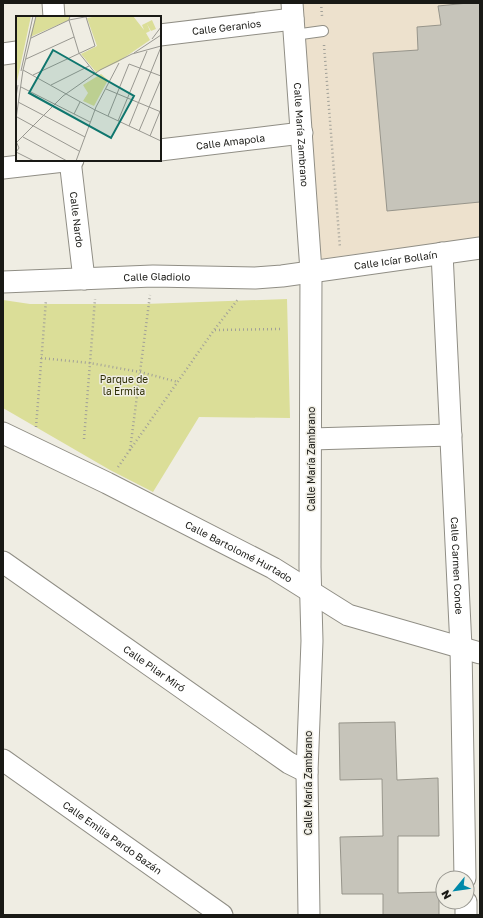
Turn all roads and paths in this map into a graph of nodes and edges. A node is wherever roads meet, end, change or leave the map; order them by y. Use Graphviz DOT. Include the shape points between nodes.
graph roads {
  1 [pos="53,3"];
  2 [pos="54,16"];
  3 [pos="293,19"];
  4 [pos="323,31"];
  5 [pos="161,35"];
  6 [pos="16,52"];
  7 [pos="3,54"];
  8 [pos="302,133"];
  9 [pos="161,150"];
  10 [pos="62,161"];
  11 [pos="71,161"];
  12 [pos="3,168"];
  13 [pos="480,248"];
  14 [pos="442,253"];
  15 [pos="311,271"];
  16 [pos="153,276"];
  17 [pos="254,278"];
  18 [pos="90,279"];
  19 [pos="47,280"];
  20 [pos="3,282"];
  21 [pos="280,329"];
  22 [pos="214,330"];
  23 [pos="41,358"];
  24 [pos="90,363"];
  25 [pos="140,372"];
  26 [pos="178,382"];
  27 [pos="3,433"];
  28 [pos="451,435"];
  29 [pos="84,439"];
  30 [pos="311,439"];
  31 [pos="34,448"];
  32 [pos="130,451"];
  33 [pos="107,483"];
  34 [pos="3,562"];
  35 [pos="312,592"];
  36 [pos="471,650"];
  37 [pos="3,760"];
  38 [pos="307,772"];
  39 [pos="465,870"];
  40 [pos="222,915"];
  41 [pos="309,915"];
  1 -- 2 [label="street"];
  3 -- 4 [label="lane"];
  3 -- 5 [label="street, Calle Geranios"];
  3 -- 8 [label="street, Calle María Zambrano"];
  6 -- 7 [label="street"];
  8 -- 9 [label="street, Calle Amapola"];
  8 -- 15 [label="street, Calle María Zambrano"];
  10 -- 12 [label="street"];
  11 -- 18 [label="street, Calle Nardo"];
  13 -- 14 [label="street, Calle Icíar Bollaín"];
  14 -- 15 [label="street, Calle Icíar Bollaín"];
  14 -- 28 [label="street, Calle Carmen Conde"];
  15 -- 17 [label="street, Calle Gladiolo"];
  15 -- 30 [label="street, Calle María Zambrano"];
  16 -- 17 [label="street, Calle Gladiolo"];
  16 -- 18 [label="street, Calle Gladiolo"];
  16 -- 25 [label="path"];
  17 -- 22 [label="path"];
  18 -- 19 [label="street, Calle Gladiolo"];
  18 -- 24 [label="path"];
  19 -- 20 [label="street, Calle Gladiolo"];
  19 -- 23 [label="path"];
  21 -- 22 [label="path"];
  22 -- 26 [label="path"];
  23 -- 24 [label="path"];
  23 -- 31 [label="path"];
  24 -- 25 [label="path"];
  24 -- 29 [label="path"];
  25 -- 26 [label="path"];
  25 -- 32 [label="path"];
  26 -- 32 [label="path"];
  27 -- 31 [label="street, Calle Bartolomé Hurtado"];
  28 -- 30 [label="street"];
  28 -- 36 [label="street, Calle Carmen Conde"];
  30 -- 35 [label="street, Calle María Zambrano"];
  31 -- 33 [label="street, Calle Bartolomé Hurtado"];
  32 -- 33 [label="path"];
  33 -- 35 [label="street, Calle Bartolomé Hurtado" via="273,568"];
  34 -- 38 [label="street, Calle Pilar Miró" via="289,763"];
  35 -- 36 [label="street, Calle Bartolomé Hurtado" via="348,615"];
  35 -- 38 [label="street, Calle María Zambrano"];
  36 -- 39 [label="street, Calle Carmen Conde"];
  37 -- 40 [label="street, Calle Emilia Pardo Bazán"];
  38 -- 41 [label="street, Calle María Zambrano"];
}
